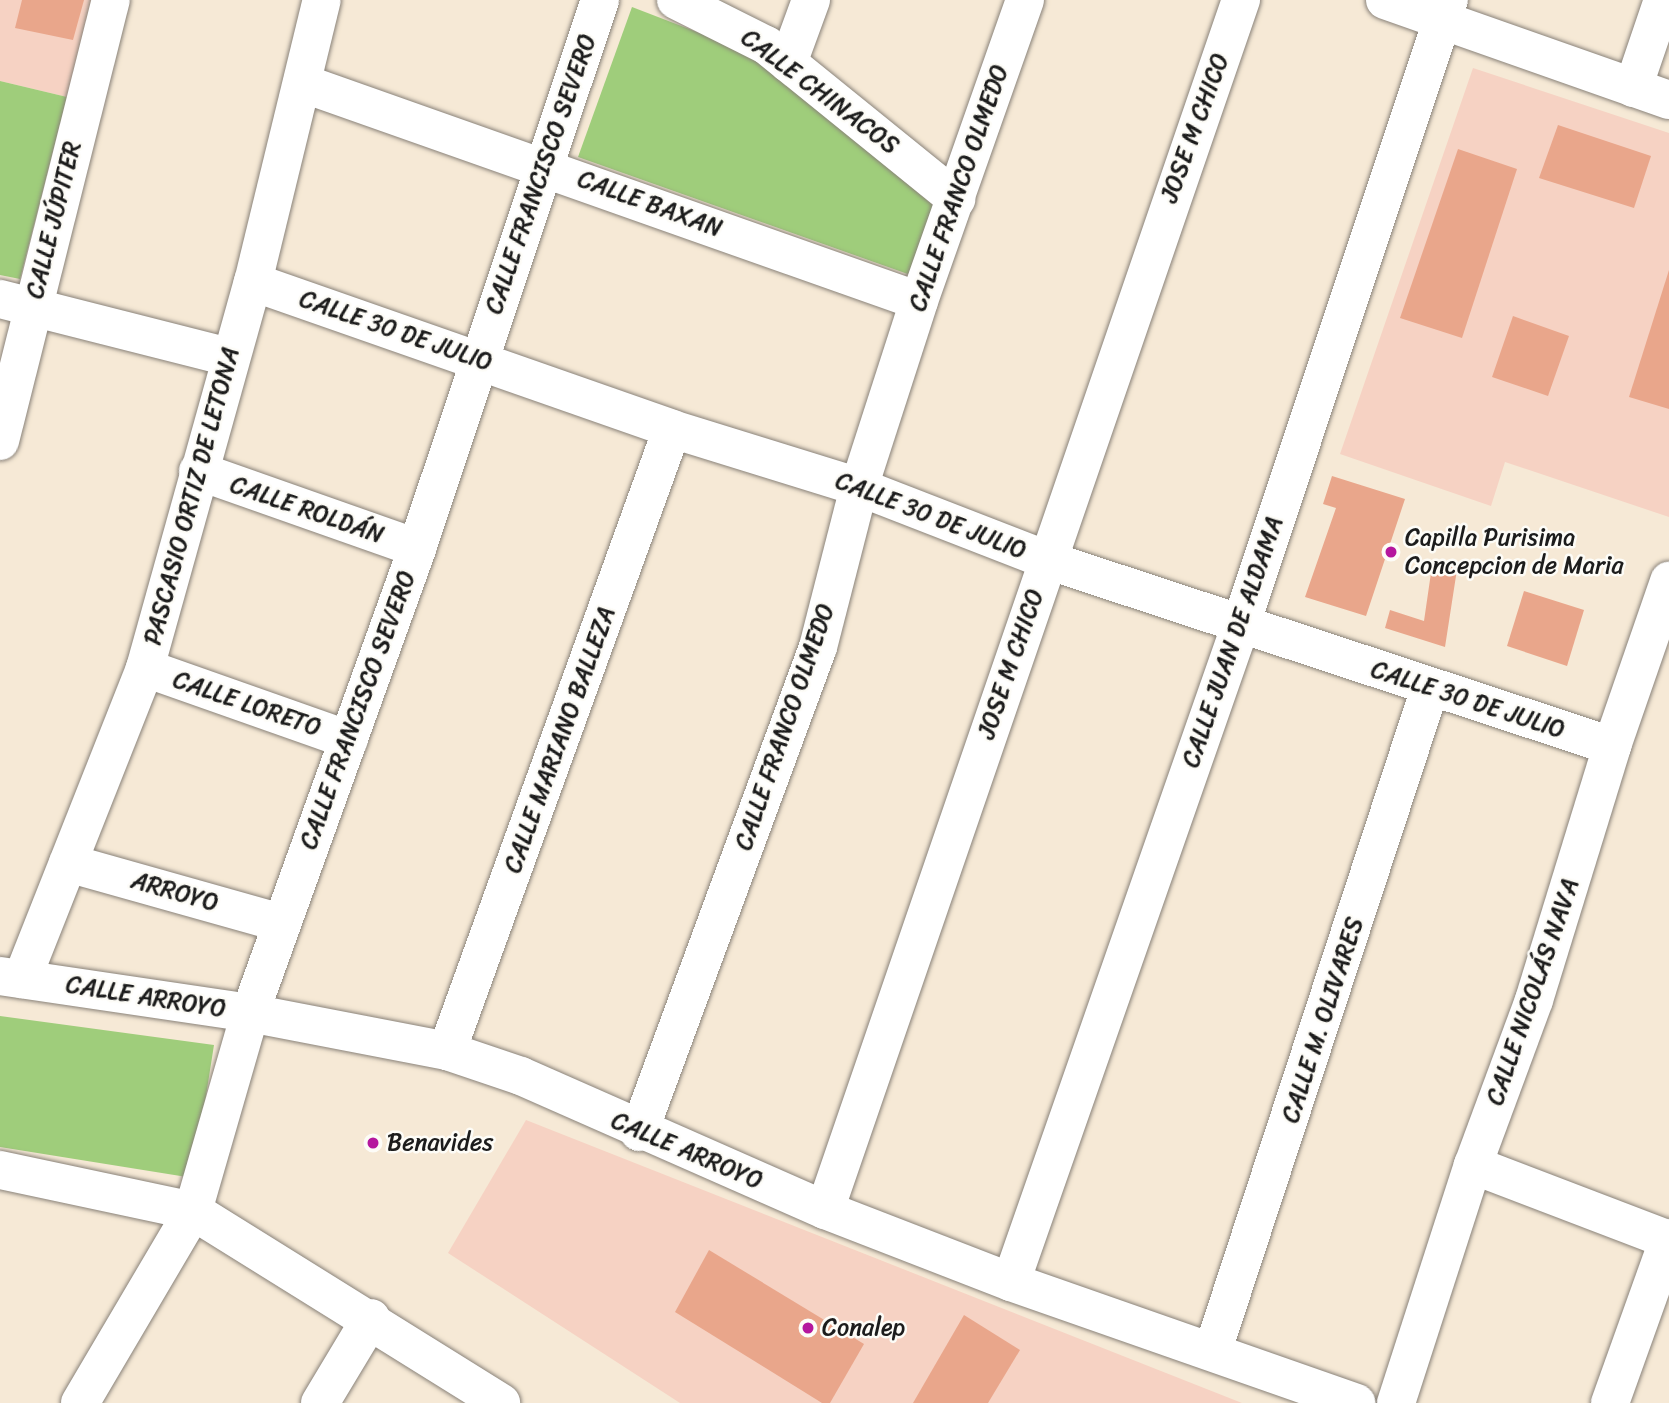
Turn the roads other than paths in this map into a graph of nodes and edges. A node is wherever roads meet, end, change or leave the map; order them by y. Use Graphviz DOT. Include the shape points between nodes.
graph roads {
  1 [pos="111,0"];
  2 [pos="322,0"];
  3 [pos="600,0"];
  4 [pos="676,0"];
  5 [pos="811,0"];
  6 [pos="1025,0"];
  7 [pos="1241,0"];
  8 [pos="1385,0"];
  9 [pos="1663,0"];
  10 [pos="1446,10"];
  11 [pos="788,63"];
  12 [pos="302,83"];
  13 [pos="1633,88"];
  14 [pos="1669,100"];
  15 [pos="544,166"];
  16 [pos="956,199"];
  17 [pos="253,282"];
  18 [pos="919,301"];
  19 [pos="16,303"];
  20 [pos="230,357"];
  21 [pos="479,359"];
  22 [pos="672,429"];
  23 [pos="0,441"];
  24 [pos="198,471"];
  25 [pos="859,487"];
  26 [pos="417,548"];
  27 [pos="1047,560"];
  28 [pos="1669,581"];
  29 [pos="1241,624"];
  30 [pos="1655,666"];
  31 [pos="145,668"];
  32 [pos="1430,688"];
  33 [pos="349,740"];
  34 [pos="1612,746"];
  35 [pos="68,863"];
  36 [pos="281,923"];
  37 [pos="11,977"];
  38 [pos="250,1013"];
  39 [pos="447,1051"];
  40 [pos="639,1132"];
  41 [pos="1474,1165"];
  42 [pos="0,1170"];
  43 [pos="825,1210"];
  44 [pos="193,1211"];
  45 [pos="1669,1239"];
  46 [pos="1011,1282"];
  47 [pos="371,1318"];
  48 [pos="1213,1350"];
  49 [pos="80,1403"];
  50 [pos="320,1403"];
  51 [pos="502,1403"];
  52 [pos="1356,1403"];
  53 [pos="1396,1403"];
  54 [pos="1610,1403"];
  1 -- 19 [label="street, CALLE JÚPITER"];
  2 -- 12 [label="street, PASCASIO ORTIZ DE LETONA"];
  3 -- 15 [label="street, CALLE FRANCISCO SEVERO"];
  4 -- 11 [label="street, CALLE CHINACOS" via="731,25"];
  5 -- 11 [label="street"];
  6 -- 16 [label="street, CALLE FRANCO OLMEDO"];
  7 -- 27 [label="street, JOSE M CHICO"];
  8 -- 10 [label="street"];
  9 -- 13 [label="street"];
  10 -- 13 [label="street"];
  10 -- 29 [label="street, CALLE JUAN DE ALDAMA"];
  11 -- 16 [label="street, CALLE CHINACOS"];
  12 -- 15 [label="street, CALLE BAXAN"];
  12 -- 17 [label="street, PASCASIO ORTIZ DE LETONA"];
  13 -- 14 [label="street"];
  15 -- 18 [label="street, CALLE BAXAN"];
  15 -- 21 [label="street, CALLE FRANCISCO SEVERO"];
  16 -- 18 [label="street, CALLE FRANCO OLMEDO"];
  17 -- 20 [label="street, PASCASIO ORTIZ DE LETONA"];
  17 -- 21 [label="street, CALLE 30 DE JULIO"];
  18 -- 25 [label="street, CALLE FRANCO OLMEDO"];
  19 -- 20 [label="street"];
  19 -- 23 [label="street, CALLE JÚPITER"];
  20 -- 24 [label="street, PASCASIO ORTIZ DE LETONA"];
  21 -- 22 [label="street, CALLE 30 DE JULIO"];
  21 -- 26 [label="street, CALLE FRANCISCO SEVERO"];
  22 -- 25 [label="street, CALLE 30 DE JULIO"];
  22 -- 39 [label="street, CALLE MARIANO BALLEZA"];
  24 -- 26 [label="street, CALLE ROLDÁN"];
  24 -- 31 [label="street, PASCASIO ORTIZ DE LETONA"];
  25 -- 27 [label="street, CALLE 30 DE JULIO"];
  25 -- 40 [label="street, CALLE FRANCO OLMEDO" via="818,647"];
  26 -- 33 [label="street, CALLE FRANCISCO SEVERO"];
  27 -- 29 [label="street, CALLE 30 DE JULIO"];
  27 -- 43 [label="street, JOSE M CHICO"];
  28 -- 30 [label="street, CALLE NICOLÁS NAVA"];
  29 -- 32 [label="street, CALLE 30 DE JULIO"];
  29 -- 46 [label="street, CALLE JUAN DE ALDAMA"];
  30 -- 34 [label="street, CALLE NICOLÁS NAVA"];
  31 -- 33 [label="street, CALLE LORETO"];
  31 -- 35 [label="street, PASCASIO ORTIZ DE LETONA"];
  32 -- 34 [label="street, CALLE 30 DE JULIO"];
  32 -- 48 [label="street, CALLE M. OLIVARES"];
  33 -- 36 [label="street, CALLE FRANCISCO SEVERO"];
  34 -- 41 [label="street, CALLE NICOLÁS NAVA" via="1534,1000"];
  35 -- 36 [label="street, ARROYO"];
  35 -- 37 [label="street, PASCASIO ORTIZ DE LETONA"];
  36 -- 38 [label="street, CALLE FRANCISCO SEVERO"];
  37 -- 38 [label="street, CALLE ARROYO"];
  38 -- 39 [label="street, CALLE ARROYO"];
  38 -- 44 [label="street, CALLE FRANCISCO SEVERO"];
  39 -- 40 [label="street, CALLE ARROYO" via="521,1076"];
  40 -- 43 [label="street, CALLE ARROYO"];
  41 -- 45 [label="street"];
  41 -- 53 [label="street, CALLE NICOLÁS NAVA"];
  42 -- 44 [label="street"];
  43 -- 46 [label="street, CALLE ARROYO"];
  44 -- 47 [label="street"];
  44 -- 49 [label="street, CALLE FRANCISCO SEVERO"];
  45 -- 54 [label="street"];
  46 -- 48 [label="street, CALLE ARROYO"];
  47 -- 50 [label="street"];
  47 -- 51 [label="street"];
  48 -- 52 [label="street, CALLE ARROYO"];
}
